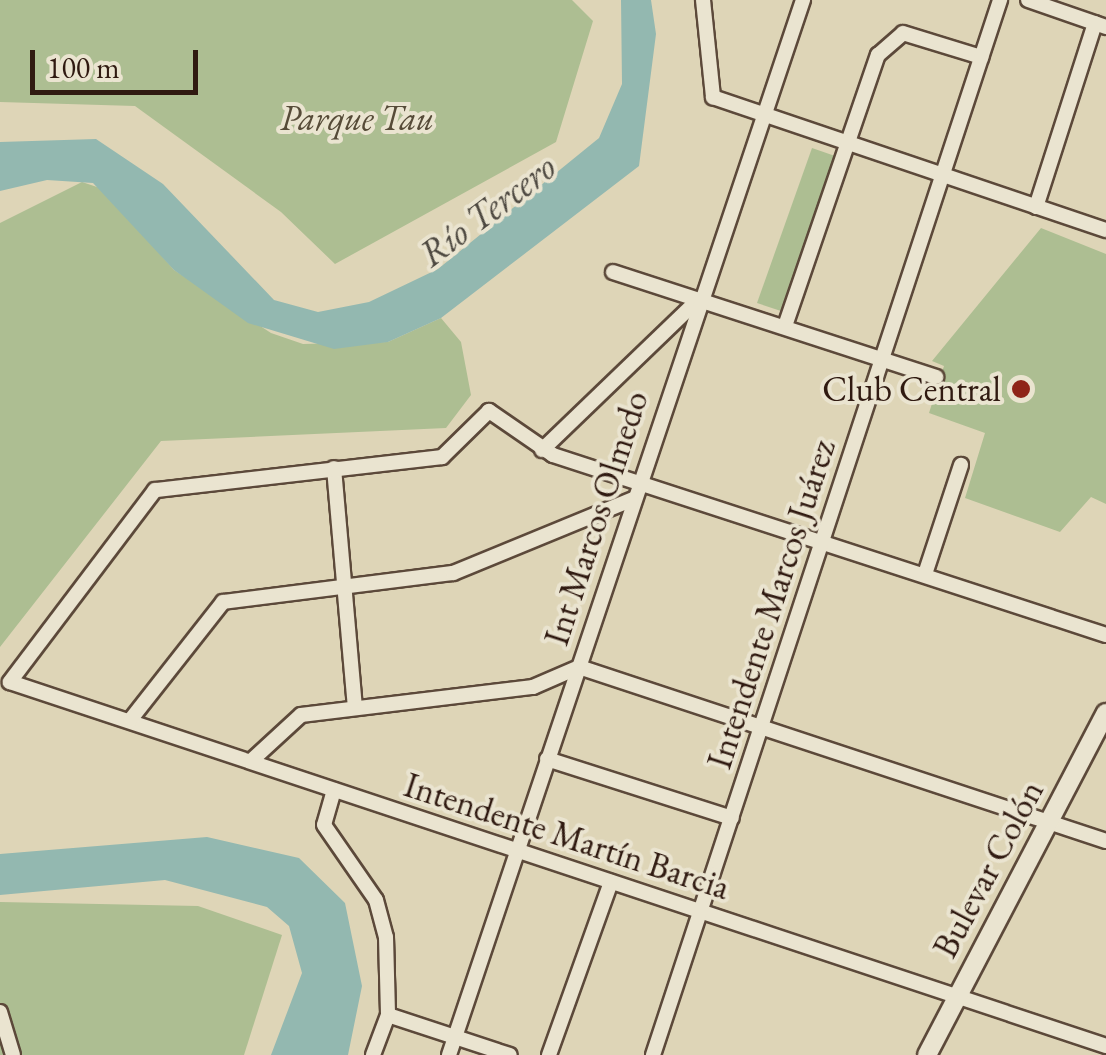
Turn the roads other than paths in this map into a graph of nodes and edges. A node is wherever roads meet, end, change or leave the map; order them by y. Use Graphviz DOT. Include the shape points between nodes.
graph roads {
  1 [pos="703,0"];
  2 [pos="802,0"];
  3 [pos="1000,0"];
  4 [pos="1028,0"];
  5 [pos="1101,25"];
  6 [pos="981,57"];
  7 [pos="762,117"];
  8 [pos="847,144"];
  9 [pos="944,176"];
  10 [pos="1036,207"];
  11 [pos="1106,230"];
  12 [pos="614,272"];
  13 [pos="700,298"];
  14 [pos="784,326"];
  15 [pos="884,359"];
  16 [pos="936,377"];
  17 [pos="542,450"];
  18 [pos="961,465"];
  19 [pos="334,468"];
  20 [pos="638,483"];
  21 [pos="633,499"];
  22 [pos="822,542"];
  23 [pos="925,574"];
  24 [pos="343,588"];
  25 [pos="1106,636"];
  26 [pos="579,668"];
  27 [pos="355,707"];
  28 [pos="131,719"];
  29 [pos="1103,724"];
  30 [pos="762,726"];
  31 [pos="547,758"];
  32 [pos="252,761"];
  33 [pos="334,790"];
  34 [pos="732,818"];
  35 [pos="1050,822"];
  36 [pos="1106,841"];
  37 [pos="516,851"];
  38 [pos="611,882"];
  39 [pos="701,912"];
  40 [pos="960,994"];
  41 [pos="0,1012"];
  42 [pos="388,1015"];
  43 [pos="455,1037"];
  44 [pos="1086,1039"];
  45 [pos="1106,1046"];
  46 [pos="12,1055"];
  47 [pos="373,1055"];
  48 [pos="449,1055"];
  49 [pos="510,1055"];
  50 [pos="549,1055"];
  51 [pos="653,1055"];
  52 [pos="927,1055"];
  53 [pos="1080,1055"];
  1 -- 7 [label="street" via="706,87"];
  2 -- 7 [label="street, Int Marcos Olmedo"];
  3 -- 6 [label="street, Intendente Marcos Juárez"];
  4 -- 5 [label="street"];
  5 -- 10 [label="street"];
  6 -- 8 [label="street" via="892,36"];
  6 -- 9 [label="street, Intendente Marcos Juárez"];
  7 -- 8 [label="street"];
  7 -- 13 [label="street, Int Marcos Olmedo"];
  8 -- 9 [label="street"];
  8 -- 14 [label="street"];
  9 -- 10 [label="street"];
  9 -- 15 [label="street, Intendente Marcos Juárez"];
  10 -- 11 [label="street"];
  12 -- 13 [label="street"];
  13 -- 14 [label="street"];
  13 -- 17 [label="street"];
  13 -- 20 [label="street, Int Marcos Olmedo"];
  14 -- 15 [label="street"];
  15 -- 16 [label="street"];
  15 -- 22 [label="street, Intendente Marcos Juárez"];
  17 -- 19 [label="street" via="489,411 442,457"];
  17 -- 20 [label="street"];
  18 -- 23 [label="street"];
  19 -- 24 [label="street"];
  19 -- 28 [label="street, Intendente Martín Barcia" via="155,490 10,682"];
  20 -- 21 [label="street, Int Marcos Olmedo"];
  20 -- 22 [label="street"];
  21 -- 24 [label="street" via="454,573"];
  21 -- 26 [label="street, Int Marcos Olmedo"];
  22 -- 23 [label="street"];
  22 -- 30 [label="street, Intendente Marcos Juárez"];
  23 -- 25 [label="street"];
  24 -- 27 [label="street"];
  24 -- 28 [label="street" via="216,606"];
  26 -- 27 [label="street" via="532,686"];
  26 -- 30 [label="street"];
  26 -- 31 [label="street, Int Marcos Olmedo"];
  27 -- 32 [label="street" via="290,720"];
  28 -- 32 [label="street, Intendente Martín Barcia"];
  29 -- 35 [label="main road, Bulevar Colón"];
  30 -- 34 [label="street, Intendente Marcos Juárez"];
  30 -- 35 [label="street"];
  31 -- 34 [label="street"];
  31 -- 37 [label="street, Int Marcos Olmedo"];
  32 -- 33 [label="street, Intendente Martín Barcia"];
  33 -- 37 [label="street, Intendente Martín Barcia"];
  33 -- 42 [label="street" via="324,825 376,900"];
  34 -- 39 [label="street, Intendente Marcos Juárez"];
  35 -- 36 [label="street"];
  35 -- 40 [label="main road, Bulevar Colón"];
  37 -- 38 [label="street, Intendente Martín Barcia"];
  37 -- 43 [label="street, Int Marcos Olmedo"];
  38 -- 39 [label="street, Intendente Martín Barcia"];
  38 -- 50 [label="street"];
  39 -- 40 [label="street, Intendente Martín Barcia"];
  39 -- 51 [label="street, Intendente Marcos Juárez"];
  40 -- 44 [label="street, Intendente Martín Barcia"];
  40 -- 52 [label="main road, Bulevar Colón"];
  41 -- 46 [label="street"];
  42 -- 43 [label="street"];
  42 -- 47 [label="street"];
  43 -- 48 [label="street, Int Marcos Olmedo"];
  43 -- 49 [label="street"];
  44 -- 45 [label="street, Intendente Martín Barcia"];
  44 -- 53 [label="street"];
}
